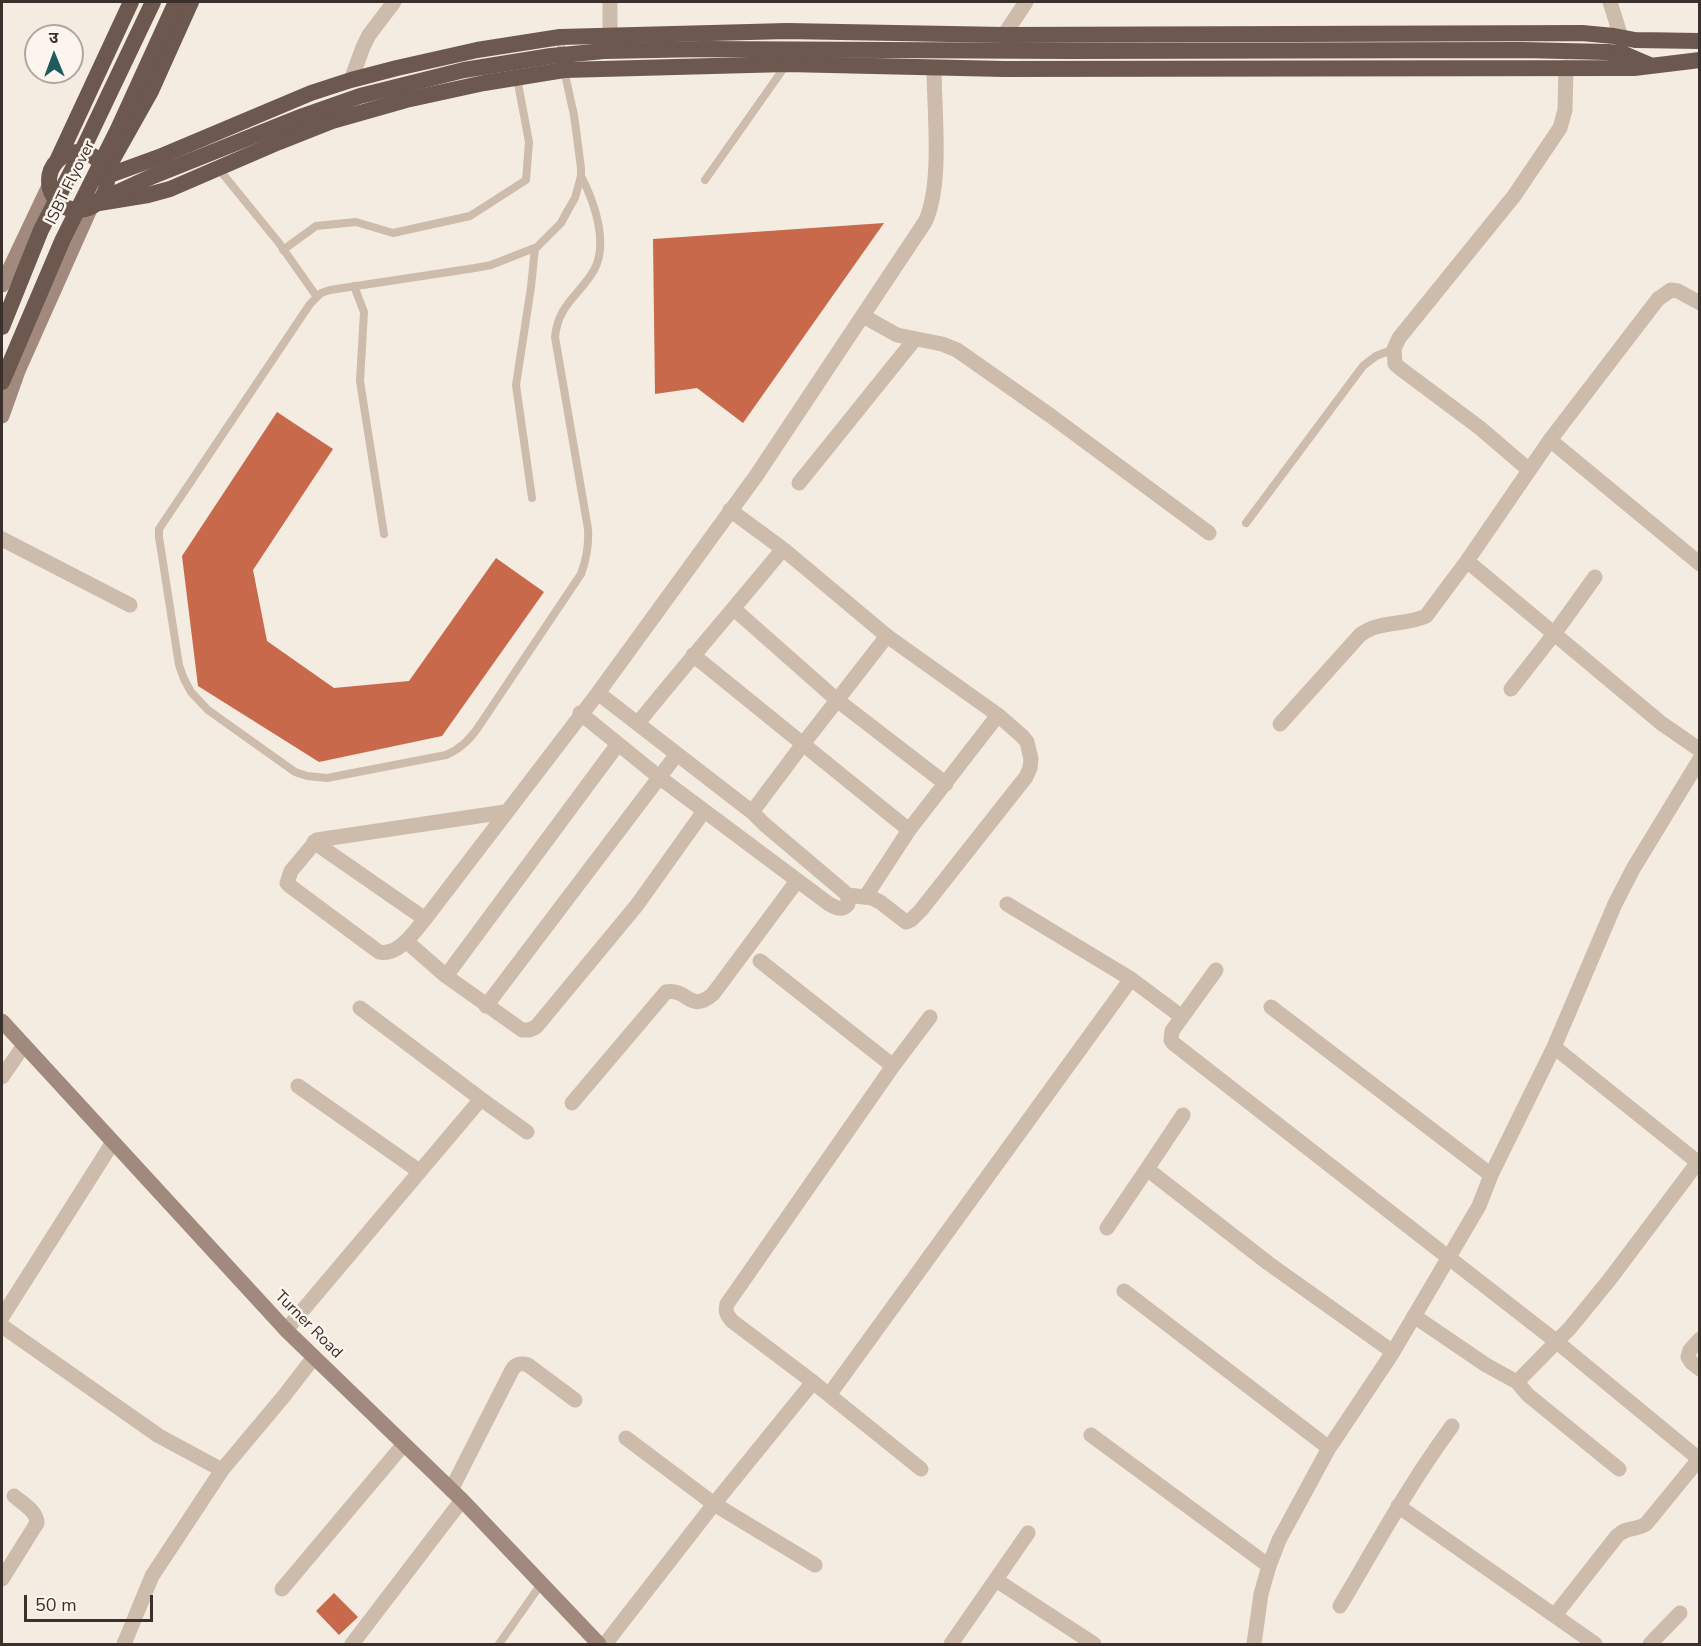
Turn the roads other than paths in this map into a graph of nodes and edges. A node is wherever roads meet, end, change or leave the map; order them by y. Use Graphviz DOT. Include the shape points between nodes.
graph roads {
  1 [pos="131,2"];
  2 [pos="153,2"];
  3 [pos="176,2"];
  4 [pos="190,2"];
  5 [pos="394,2"];
  6 [pos="610,2"];
  7 [pos="1026,2"];
  8 [pos="1610,2"];
  9 [pos="610,34"];
  10 [pos="1004,35"];
  11 [pos="561,37"];
  12 [pos="1621,37"];
  13 [pos="1700,40"];
  14 [pos="1700,60"];
  15 [pos="787,64"];
  16 [pos="1651,65"];
  17 [pos="1566,67"];
  18 [pos="934,68"];
  19 [pos="564,70"];
  20 [pos="517,78"];
  21 [pos="351,80"];
  22 [pos="57,161"];
  23 [pos="218,168"];
  24 [pos="106,173"];
  25 [pos="581,176"];
  26 [pos="705,180"];
  27 [pos="49,186"];
  28 [pos="88,207"];
  29 [pos="535,248"];
  30 [pos="283,250"];
  31 [pos="2,285"];
  32 [pos="354,286"];
  33 [pos="317,297"];
  34 [pos="1700,303"];
  35 [pos="862,316"];
  36 [pos="2,327"];
  37 [pos="915,339"];
  38 [pos="1394,349"];
  39 [pos="2,382"];
  40 [pos="2,416"];
  41 [pos="1550,440"];
  42 [pos="1529,470"];
  43 [pos="799,483"];
  44 [pos="532,498"];
  45 [pos="730,510"];
  46 [pos="1246,522"];
  47 [pos="1209,533"];
  48 [pos="384,534"];
  49 [pos="2,539"];
  50 [pos="783,549"];
  51 [pos="1467,561"];
  52 [pos="1700,564"];
  53 [pos="1596,577"];
  54 [pos="130,605"];
  55 [pos="734,609"];
  56 [pos="1554,634"];
  57 [pos="887,636"];
  58 [pos="693,655"];
  59 [pos="1511,689"];
  60 [pos="598,693"];
  61 [pos="837,700"];
  62 [pos="580,713"];
  63 [pos="998,715"];
  64 [pos="639,723"];
  65 [pos="1280,724"];
  66 [pos="618,744"];
  67 [pos="803,744"];
  68 [pos="1700,750"];
  69 [pos="677,754"];
  70 [pos="1700,759"];
  71 [pos="659,777"];
  72 [pos="946,784"];
  73 [pos="704,811"];
  74 [pos="505,812"];
  75 [pos="752,812"];
  76 [pos="764,824"];
  77 [pos="909,830"];
  78 [pos="314,843"];
  79 [pos="749,845"];
  80 [pos="797,881"];
  81 [pos="848,895"];
  82 [pos="866,896"];
  83 [pos="1007,904"];
  84 [pos="425,919"];
  85 [pos="406,941"];
  86 [pos="760,961"];
  87 [pos="1216,970"];
  88 [pos="446,976"];
  89 [pos="1131,980"];
  90 [pos="486,1006"];
  91 [pos="1271,1007"];
  92 [pos="360,1008"];
  93 [pos="930,1017"];
  94 [pos="1182,1017"];
  95 [pos="2,1021"];
  96 [pos="24,1045"];
  97 [pos="1554,1047"];
  98 [pos="893,1066"];
  99 [pos="2,1077"];
  100 [pos="298,1086"];
  101 [pos="481,1099"];
  102 [pos="572,1103"];
  103 [pos="1183,1115"];
  104 [pos="527,1132"];
  105 [pos="113,1142"];
  106 [pos="1699,1163"];
  107 [pos="1147,1169"];
  108 [pos="419,1171"];
  109 [pos="1491,1175"];
  110 [pos="1107,1228"];
  111 [pos="1448,1257"];
  112 [pos="1124,1291"];
  113 [pos="1414,1316"];
  114 [pos="2,1317"];
  115 [pos="2,1326"];
  116 [pos="286,1330"];
  117 [pos="1700,1339"];
  118 [pos="1557,1342"];
  119 [pos="1393,1352"];
  120 [pos="314,1357"];
  121 [pos="1700,1369"];
  122 [pos="813,1382"];
  123 [pos="1517,1382"];
  124 [pos="829,1395"];
  125 [pos="575,1400"];
  126 [pos="1452,1426"];
  127 [pos="1091,1435"];
  128 [pos="627,1438"];
  129 [pos="404,1444"];
  130 [pos="1329,1448"];
  131 [pos="1699,1459"];
  132 [pos="921,1469"];
  133 [pos="1619,1469"];
  134 [pos="222,1470"];
  135 [pos="456,1495"];
  136 [pos="14,1496"];
  137 [pos="714,1504"];
  138 [pos="1398,1506"];
  139 [pos="1028,1533"];
  140 [pos="815,1565"];
  141 [pos="1269,1566"];
  142 [pos="2,1579"];
  143 [pos="996,1580"];
  144 [pos="541,1584"];
  145 [pos="282,1589"];
  146 [pos="1340,1606"];
  147 [pos="1680,1613"];
  148 [pos="1554,1615"];
  149 [pos="598,1643"];
  150 [pos="124,1644"];
  151 [pos="352,1644"];
  152 [pos="499,1644"];
  153 [pos="951,1644"];
  154 [pos="1094,1644"];
  155 [pos="1254,1644"];
  156 [pos="1595,1644"];
  157 [pos="1650,1644"];
  1 -- 22 [label="highway"];
  2 -- 36 [label="highway, ISBT Flyover, bridge" via="41,230"];
  3 -- 28 [label="highway, ISBT Flyover, bridge" via="118,129"];
  4 -- 24 [label="highway" via="151,91"];
  5 -- 21 [label="street" via="369,35"];
  6 -- 9 [label="street"];
  7 -- 10 [label="street"];
  8 -- 12 [label="street"];
  9 -- 10 [label="highway" via="787,31"];
  9 -- 11 [label="highway"];
  10 -- 12 [label="highway" via="1582,33"];
  11 -- 19 [label="lane"];
  11 -- 21 [label="highway" via="477,50"];
  12 -- 13 [label="highway"];
  14 -- 16 [label="highway"];
  15 -- 18 [label="highway"];
  15 -- 19 [label="highway"];
  15 -- 26 [label="lane"];
  16 -- 17 [label="highway"];
  16 -- 28 [label="highway, bridge" via="1622,53 1522,50 604,51 464,70 360,96 153,176"];
  17 -- 18 [label="highway"];
  17 -- 38 [label="street" via="1565,110 1560,128 1514,196"];
  18 -- 35 [label="street" via="931,210"];
  19 -- 20 [label="highway"];
  19 -- 25 [label="lane" via="579,144"];
  20 -- 23 [label="highway" via="406,100 332,121"];
  20 -- 30 [label="lane" via="529,142 526,180 470,216 393,233 356,222 316,226"];
  21 -- 24 [label="highway" via="159,157"];
  22 -- 24 [label="highway" via="74,152 84,153 101,162"];
  22 -- 27 [label="highway"];
  23 -- 28 [label="highway" via="170,189"];
  23 -- 30 [label="lane"];
  24 -- 28 [label="highway" via="106,191"];
  25 -- 29 [label="lane" via="575,198 561,223"];
  25 -- 33 [label="lane" via="597,221 599,253 594,271 562,309 555,337 588,529 587,560 582,574 477,729 458,750 327,778 307,776 284,765 208,710 191,692 179,665 159,537 162,522"];
  27 -- 28 [label="highway" via="52,195 65,207"];
  27 -- 31 [label="main road"];
  28 -- 39 [label="highway, ISBT Flyover" via="63,240"];
  28 -- 40 [label="main road"];
  29 -- 32 [label="lane" via="491,265"];
  29 -- 44 [label="lane" via="516,385"];
  30 -- 33 [label="lane"];
  32 -- 33 [label="lane" via="326,291"];
  32 -- 48 [label="lane" via="364,312 360,381"];
  34 -- 41 [label="street" via="1671,290 1658,299"];
  35 -- 37 [label="street" via="888,331"];
  35 -- 45 [label="street"];
  37 -- 43 [label="street"];
  37 -- 47 [label="street" via="957,350"];
  38 -- 42 [label="street" via="1395,364"];
  38 -- 46 [label="lane" via="1363,366"];
  41 -- 42 [label="street"];
  41 -- 52 [label="street"];
  42 -- 51 [label="street"];
  45 -- 50 [label="street"];
  45 -- 60 [label="street"];
  49 -- 54 [label="street"];
  50 -- 55 [label="street"];
  50 -- 57 [label="street"];
  51 -- 56 [label="street"];
  51 -- 65 [label="street" via="1426,616 1374,627 1360,635"];
  53 -- 56 [label="street"];
  55 -- 58 [label="street"];
  55 -- 61 [label="street"];
  56 -- 59 [label="street"];
  56 -- 68 [label="street" via="1661,723"];
  57 -- 61 [label="street"];
  57 -- 63 [label="street"];
  58 -- 64 [label="street"];
  58 -- 67 [label="street"];
  60 -- 62 [label="street"];
  60 -- 64 [label="street"];
  61 -- 67 [label="street"];
  61 -- 72 [label="street"];
  62 -- 66 [label="street"];
  62 -- 74 [label="street"];
  63 -- 72 [label="street"];
  63 -- 82 [label="street" via="1027,742 1032,759 1026,777 911,920 904,921"];
  64 -- 69 [label="street"];
  66 -- 71 [label="street"];
  66 -- 88 [label="street"];
  67 -- 75 [label="street"];
  67 -- 77 [label="street"];
  69 -- 71 [label="street"];
  69 -- 75 [label="street"];
  70 -- 97 [label="street" via="1633,869"];
  71 -- 73 [label="street"];
  71 -- 90 [label="street"];
  72 -- 77 [label="street"];
  73 -- 79 [label="street"];
  73 -- 90 [label="street" via="637,905 536,1027 522,1030"];
  74 -- 78 [label="street"];
  74 -- 84 [label="street"];
  75 -- 76 [label="street"];
  76 -- 79 [label="street"];
  76 -- 81 [label="street"];
  77 -- 82 [label="street"];
  78 -- 84 [label="street"];
  78 -- 85 [label="street" via="288,876 287,883 379,952 392,951"];
  79 -- 80 [label="street"];
  80 -- 81 [label="street" via="840,909 848,904"];
  80 -- 102 [label="street" via="713,994 694,1002 679,993 666,992"];
  81 -- 82 [label="street"];
  83 -- 89 [label="street"];
  84 -- 85 [label="street"];
  85 -- 88 [label="street"];
  86 -- 98 [label="street"];
  87 -- 94 [label="street"];
  88 -- 90 [label="street"];
  89 -- 94 [label="street"];
  89 -- 124 [label="street"];
  91 -- 109 [label="street"];
  92 -- 101 [label="street"];
  93 -- 98 [label="street"];
  94 -- 111 [label="street" via="1172,1031 1173,1043"];
  95 -- 96 [label="main road, Turner Road"];
  96 -- 99 [label="street"];
  96 -- 105 [label="main road, Turner Road"];
  97 -- 106 [label="street"];
  97 -- 109 [label="street"];
  98 -- 122 [label="street" via="725,1310 732,1321"];
  100 -- 108 [label="street"];
  101 -- 104 [label="street"];
  101 -- 108 [label="street"];
  103 -- 107 [label="street"];
  105 -- 114 [label="street"];
  105 -- 116 [label="main road, Turner Road"];
  106 -- 118 [label="street"];
  107 -- 110 [label="street"];
  107 -- 119 [label="street" via="1268,1263"];
  108 -- 116 [label="street"];
  109 -- 111 [label="street" via="1479,1206"];
  111 -- 113 [label="street"];
  111 -- 118 [label="street"];
  112 -- 130 [label="street"];
  113 -- 119 [label="street"];
  113 -- 123 [label="street"];
  115 -- 134 [label="street" via="159,1436"];
  116 -- 120 [label="main road, Turner Road"];
  117 -- 121 [label="street" via="1688,1357"];
  118 -- 123 [label="street"];
  118 -- 131 [label="street"];
  119 -- 130 [label="street"];
  120 -- 129 [label="main road, Turner Road"];
  120 -- 134 [label="street"];
  122 -- 124 [label="street"];
  122 -- 137 [label="street"];
  123 -- 133 [label="street"];
  124 -- 132 [label="street"];
  125 -- 135 [label="street" via="528,1365 516,1365"];
  126 -- 138 [label="street"];
  127 -- 141 [label="street"];
  128 -- 137 [label="street"];
  129 -- 135 [label="main road, Turner Road"];
  129 -- 145 [label="street"];
  130 -- 141 [label="street"];
  131 -- 148 [label="street" via="1646,1524 1628,1528 1617,1536"];
  134 -- 150 [label="street" via="152,1576"];
  135 -- 144 [label="main road, Turner Road"];
  135 -- 151 [label="street"];
  136 -- 142 [label="street" via="38,1519"];
  137 -- 140 [label="street"];
  137 -- 149 [label="street"];
  138 -- 146 [label="street"];
  138 -- 148 [label="street"];
  139 -- 143 [label="street"];
  141 -- 155 [label="street"];
  143 -- 153 [label="street"];
  143 -- 154 [label="street"];
  144 -- 149 [label="main road, Turner Road"];
  144 -- 152 [label="lane"];
  147 -- 157 [label="street"];
  148 -- 156 [label="street"];
}
